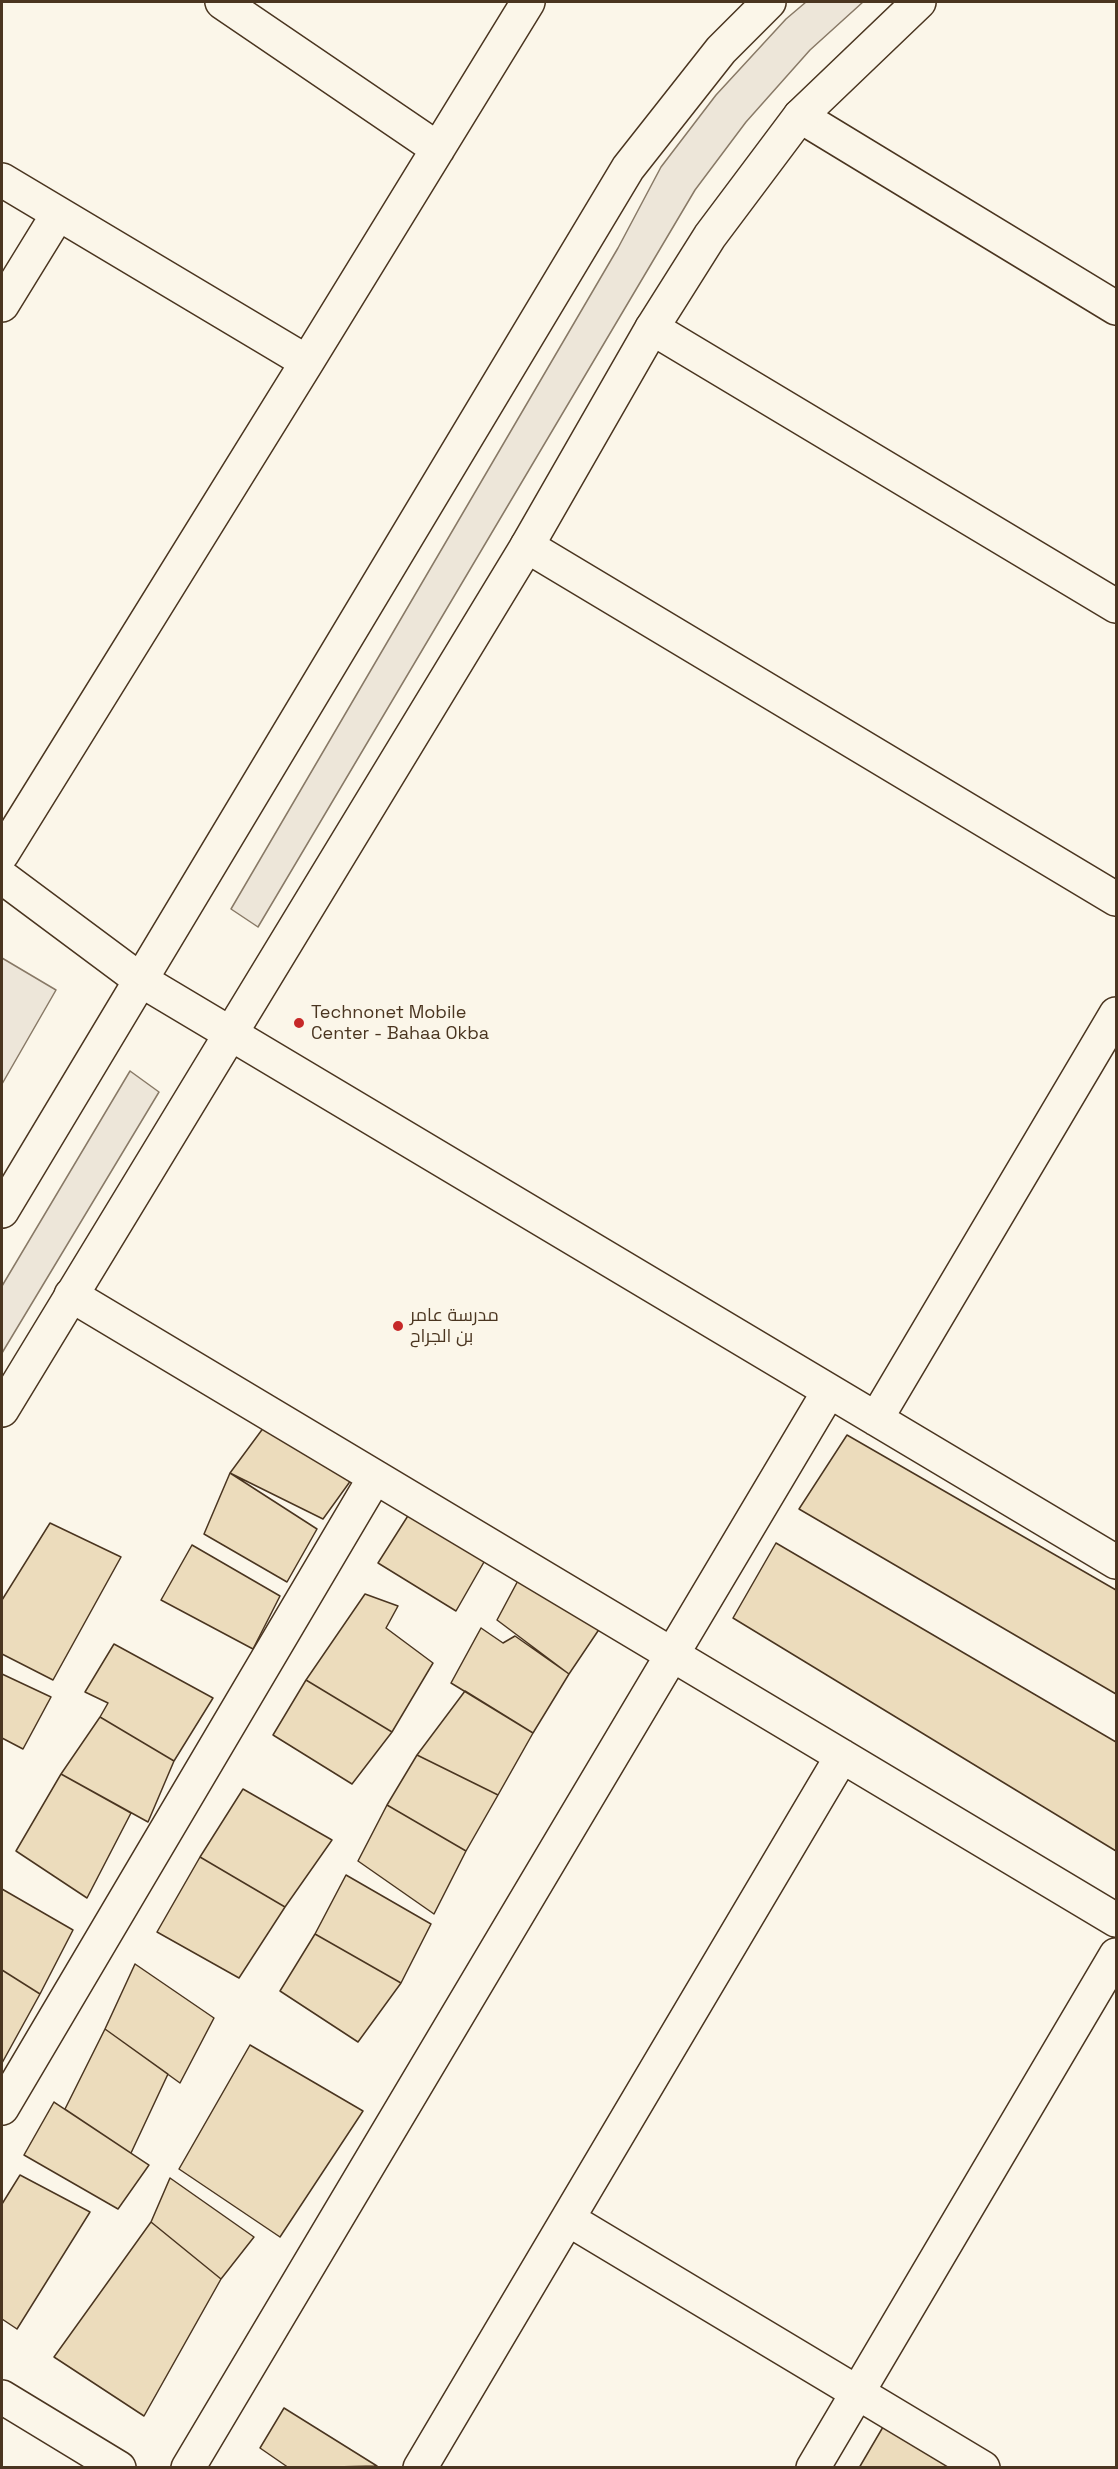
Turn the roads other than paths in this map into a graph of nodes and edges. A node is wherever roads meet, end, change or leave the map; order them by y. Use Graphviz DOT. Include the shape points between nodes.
graph roads {
  1 [pos="222,2"];
  2 [pos="528,2"];
  3 [pos="769,2"];
  4 [pos="920,2"];
  5 [pos="800,116"];
  6 [pos="438,149"];
  7 [pos="2,180"];
  8 [pos="58,214"];
  9 [pos="2,305"];
  10 [pos="1116,308"];
  11 [pos="652,328"];
  12 [pos="307,362"];
  13 [pos="527,546"];
  14 [pos="1116,606"];
  15 [pos="2,854"];
  16 [pos="2,877"];
  17 [pos="1116,899"];
  18 [pos="139,979"];
  19 [pos="1116,1014"];
  20 [pos="231,1034"];
  21 [pos="2,1211"];
  22 [pos="71,1295"];
  23 [pos="829,1390"];
  24 [pos="2,1410"];
  25 [pos="876,1419"];
  26 [pos="375,1477"];
  27 [pos="1116,1562"];
  28 [pos="671,1653"];
  29 [pos="842,1756"];
  30 [pos="1116,1920"];
  31 [pos="1116,1955"];
  32 [pos="2,2108"];
  33 [pos="568,2219"];
  34 [pos="857,2392"];
  35 [pos="2,2397"];
  36 [pos="119,2468"];
  37 [pos="188,2468"];
  38 [pos="420,2468"];
  39 [pos="813,2468"];
  40 [pos="983,2468"];
  1 -- 6 [label="street"];
  2 -- 6 [label="street"];
  3 -- 18 [label="street" via="721,50 628,168"];
  4 -- 5 [label="street"];
  5 -- 10 [label="street"];
  5 -- 11 [label="street" via="710,236"];
  6 -- 12 [label="street"];
  7 -- 8 [label="street"];
  8 -- 9 [label="street"];
  8 -- 12 [label="street"];
  11 -- 13 [label="street"];
  11 -- 14 [label="street"];
  12 -- 15 [label="street"];
  13 -- 17 [label="street"];
  13 -- 20 [label="street"];
  16 -- 18 [label="street"];
  18 -- 20 [label="street"];
  18 -- 21 [label="street"];
  19 -- 25 [label="street"];
  20 -- 22 [label="street"];
  20 -- 23 [label="street"];
  22 -- 24 [label="street"];
  22 -- 26 [label="street"];
  23 -- 25 [label="street"];
  23 -- 28 [label="street"];
  25 -- 27 [label="street"];
  26 -- 28 [label="street"];
  26 -- 32 [label="street"];
  28 -- 29 [label="street"];
  28 -- 37 [label="street"];
  29 -- 30 [label="street"];
  29 -- 33 [label="street"];
  31 -- 34 [label="street"];
  33 -- 34 [label="street"];
  33 -- 38 [label="street"];
  34 -- 39 [label="street"];
  34 -- 40 [label="street"];
  35 -- 36 [label="street"];
}
